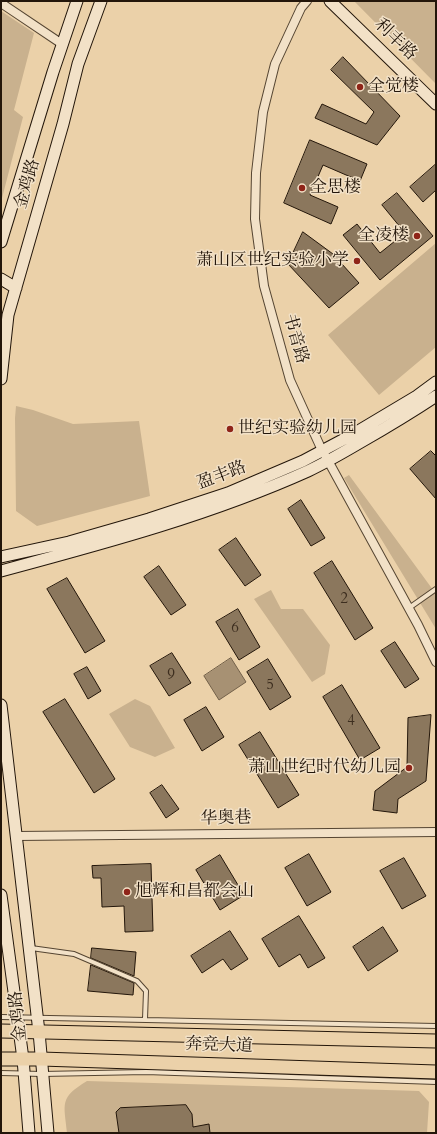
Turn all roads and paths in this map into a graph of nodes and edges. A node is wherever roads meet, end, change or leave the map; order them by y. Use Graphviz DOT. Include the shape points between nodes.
graph roads {
  1 [pos="77,1"];
  2 [pos="101,1"];
  3 [pos="307,1"];
  4 [pos="330,1"];
  5 [pos="1,3"];
  6 [pos="62,44"];
  7 [pos="436,104"];
  8 [pos="1,242"];
  9 [pos="1,279"];
  10 [pos="16,288"];
  11 [pos="5,313"];
  12 [pos="1,379"];
  13 [pos="436,382"];
  14 [pos="436,396"];
  15 [pos="322,451"];
  16 [pos="328,461"];
  17 [pos="1,557"];
  18 [pos="1,571"];
  19 [pos="436,589"];
  20 [pos="409,608"];
  21 [pos="436,662"];
  22 [pos="1,705"];
  23 [pos="436,832"];
  24 [pos="16,836"];
  25 [pos="1,895"];
  26 [pos="29,948"];
  27 [pos="1,1017"];
  28 [pos="17,1017"];
  29 [pos="37,1018"];
  30 [pos="145,1019"];
  31 [pos="436,1026"];
  32 [pos="1,1031"];
  33 [pos="19,1031"];
  34 [pos="39,1032"];
  35 [pos="436,1042"];
  36 [pos="1,1059"];
  37 [pos="41,1059"];
  38 [pos="23,1060"];
  39 [pos="436,1072"];
  40 [pos="1,1073"];
  41 [pos="24,1073"];
  42 [pos="42,1074"];
  43 [pos="436,1082"];
  44 [pos="29,1133"];
  45 [pos="48,1133"];
  1 -- 6 [label="main road, 金鸡路"];
  2 -- 10 [label="main road, 金鸡路" via="78,64"];
  3 -- 15 [label="street, 书音路" via="301,8 275,64 263,112 256,174 255,218 264,286 290,380"];
  4 -- 7 [label="main road, 利丰路"];
  5 -- 6 [label="street"];
  6 -- 8 [label="main road, 金鸡路"];
  9 -- 10 [label="main road"];
  10 -- 11 [label="main road, 金鸡路"];
  11 -- 12 [label="main road, 金鸡路"];
  13 -- 15 [label="main road, 盈丰路"];
  14 -- 16 [label="main road, 盈丰路"];
  15 -- 16 [label="street, 书音路"];
  15 -- 17 [label="main road, 盈丰路" via="228,493 77,540"];
  16 -- 18 [label="main road, 盈丰路" via="233,501 152,529"];
  16 -- 20 [label="street, 书音路"];
  19 -- 20 [label="lane"];
  20 -- 21 [label="street, 书音路"];
  22 -- 24 [label="main road, 金鸡路"];
  23 -- 24 [label="street, 华奥巷"];
  24 -- 26 [label="main road, 金鸡路"];
  25 -- 28 [label="main road, 金鸡路"];
  26 -- 29 [label="main road, 金鸡路"];
  26 -- 30 [label="lane" via="74,954 137,981 146,991"];
  27 -- 28 [label="lane"];
  28 -- 29 [label="lane"];
  28 -- 33 [label="main road, 金鸡路"];
  29 -- 30 [label="lane"];
  29 -- 34 [label="main road, 金鸡路"];
  30 -- 31 [label="lane"];
  32 -- 33 [label="main road, 奔竞大道"];
  33 -- 34 [label="main road, 奔竞大道"];
  33 -- 38 [label="main road, 金鸡路"];
  34 -- 35 [label="main road, 奔竞大道"];
  34 -- 37 [label="main road, 金鸡路"];
  36 -- 38 [label="main road, 奔竞大道"];
  37 -- 38 [label="main road, 奔竞大道"];
  37 -- 39 [label="main road, 奔竞大道"];
  37 -- 42 [label="main road, 金鸡路"];
  38 -- 41 [label="main road, 金鸡路"];
  40 -- 41 [label="lane"];
  41 -- 42 [label="lane"];
  41 -- 44 [label="main road, 金鸡路"];
  42 -- 43 [label="lane" via="146,1072"];
  42 -- 45 [label="main road, 金鸡路"];
}
